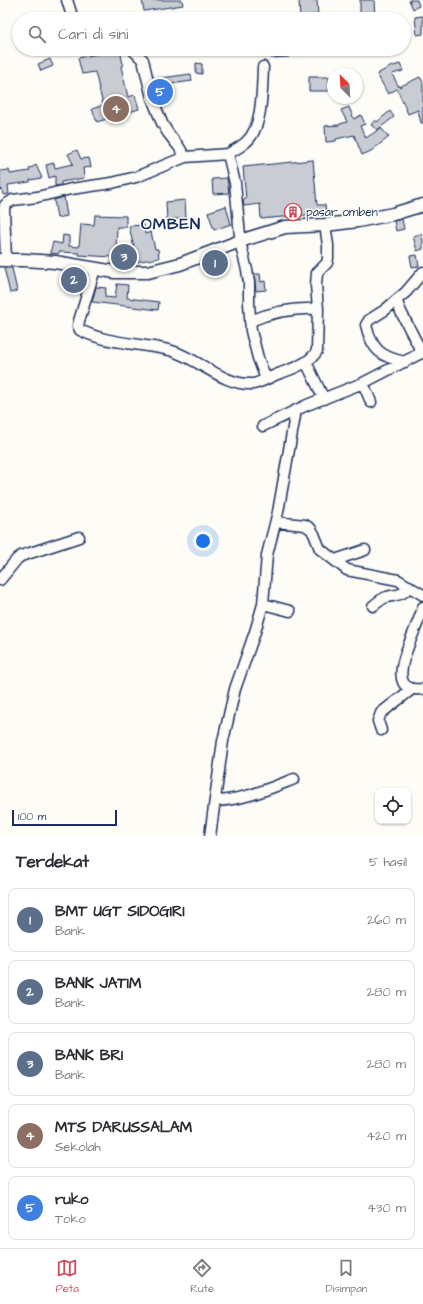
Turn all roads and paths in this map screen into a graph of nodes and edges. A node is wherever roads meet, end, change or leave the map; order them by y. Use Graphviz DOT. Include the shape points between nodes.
graph roads {
  1 [pos="67,0"];
  2 [pos="71,12"];
  3 [pos="139,56"];
  4 [pos="263,67"];
  5 [pos="228,154"];
  6 [pos="185,157"];
  7 [pos="423,205"];
  8 [pos="325,225"];
  9 [pos="240,241"];
  10 [pos="3,259"];
  11 [pos="96,269"];
  12 [pos="423,272"];
  13 [pos="396,300"];
  14 [pos="318,309"];
  15 [pos="250,321"];
  16 [pos="422,353"];
  17 [pos="306,362"];
  18 [pos="405,362"];
  19 [pos="266,379"];
  20 [pos="363,383"];
  21 [pos="324,399"];
  22 [pos="371,402"];
  23 [pos="296,410"];
  24 [pos="262,426"];
  25 [pos="276,522"];
  26 [pos="79,537"];
  27 [pos="365,550"];
  28 [pos="335,560"];
  29 [pos="0,580"];
  30 [pos="409,586"];
  31 [pos="423,595"];
  32 [pos="263,604"];
  33 [pos="373,606"];
  34 [pos="423,607"];
  35 [pos="290,611"];
  36 [pos="412,689"];
  37 [pos="423,689"];
  38 [pos="381,730"];
  39 [pos="294,779"];
  40 [pos="215,801"];
  41 [pos="210,836"];
  1 -- 2 [label="street"];
  3 -- 6 [label="street" via="143,60 152,98 162,123"];
  4 -- 5 [label="street" via="259,117 253,132 246,142"];
  5 -- 6 [label="street"];
  5 -- 9 [label="street" via="235,183"];
  6 -- 10 [label="street" via="136,177 8,202 4,209"];
  7 -- 8 [label="main road" via="393,214"];
  8 -- 9 [label="main road" via="285,227"];
  8 -- 14 [label="street" via="328,258 316,277"];
  9 -- 11 [label="main road" via="180,264 148,272 128,273"];
  9 -- 15 [label="street" via="249,282"];
  10 -- 11 [label="main road" via="56,262"];
  11 -- 19 [label="street" via="79,321 80,330 106,339 170,350 236,382 252,384"];
  12 -- 13 [label="street"];
  13 -- 16 [label="street"];
  13 -- 18 [label="street" via="366,325 371,340 379,352"];
  14 -- 15 [label="street" via="290,310"];
  14 -- 17 [label="street" via="317,351"];
  15 -- 19 [label="street" via="253,343"];
  16 -- 18 [label="street"];
  17 -- 19 [label="street"];
  17 -- 21 [label="street"];
  18 -- 20 [label="street"];
  20 -- 21 [label="street"];
  20 -- 22 [label="street"];
  21 -- 23 [label="street"];
  23 -- 24 [label="street"];
  23 -- 25 [label="street"];
  25 -- 28 [label="street" via="305,525 311,529 320,549"];
  25 -- 32 [label="street" via="267,555"];
  26 -- 29 [label="street" via="21,556"];
  27 -- 28 [label="street"];
  28 -- 30 [label="street" via="347,570 398,580"];
  30 -- 31 [label="street"];
  30 -- 33 [label="street" via="402,594 388,597"];
  32 -- 35 [label="street"];
  32 -- 40 [label="street" via="234,689 220,759"];
  34 -- 36 [label="street" via="403,665 402,681"];
  36 -- 37 [label="street"];
  36 -- 38 [label="street" via="381,713 378,721"];
  39 -- 40 [label="street" via="251,796 230,801"];
  40 -- 41 [label="street"];
}
